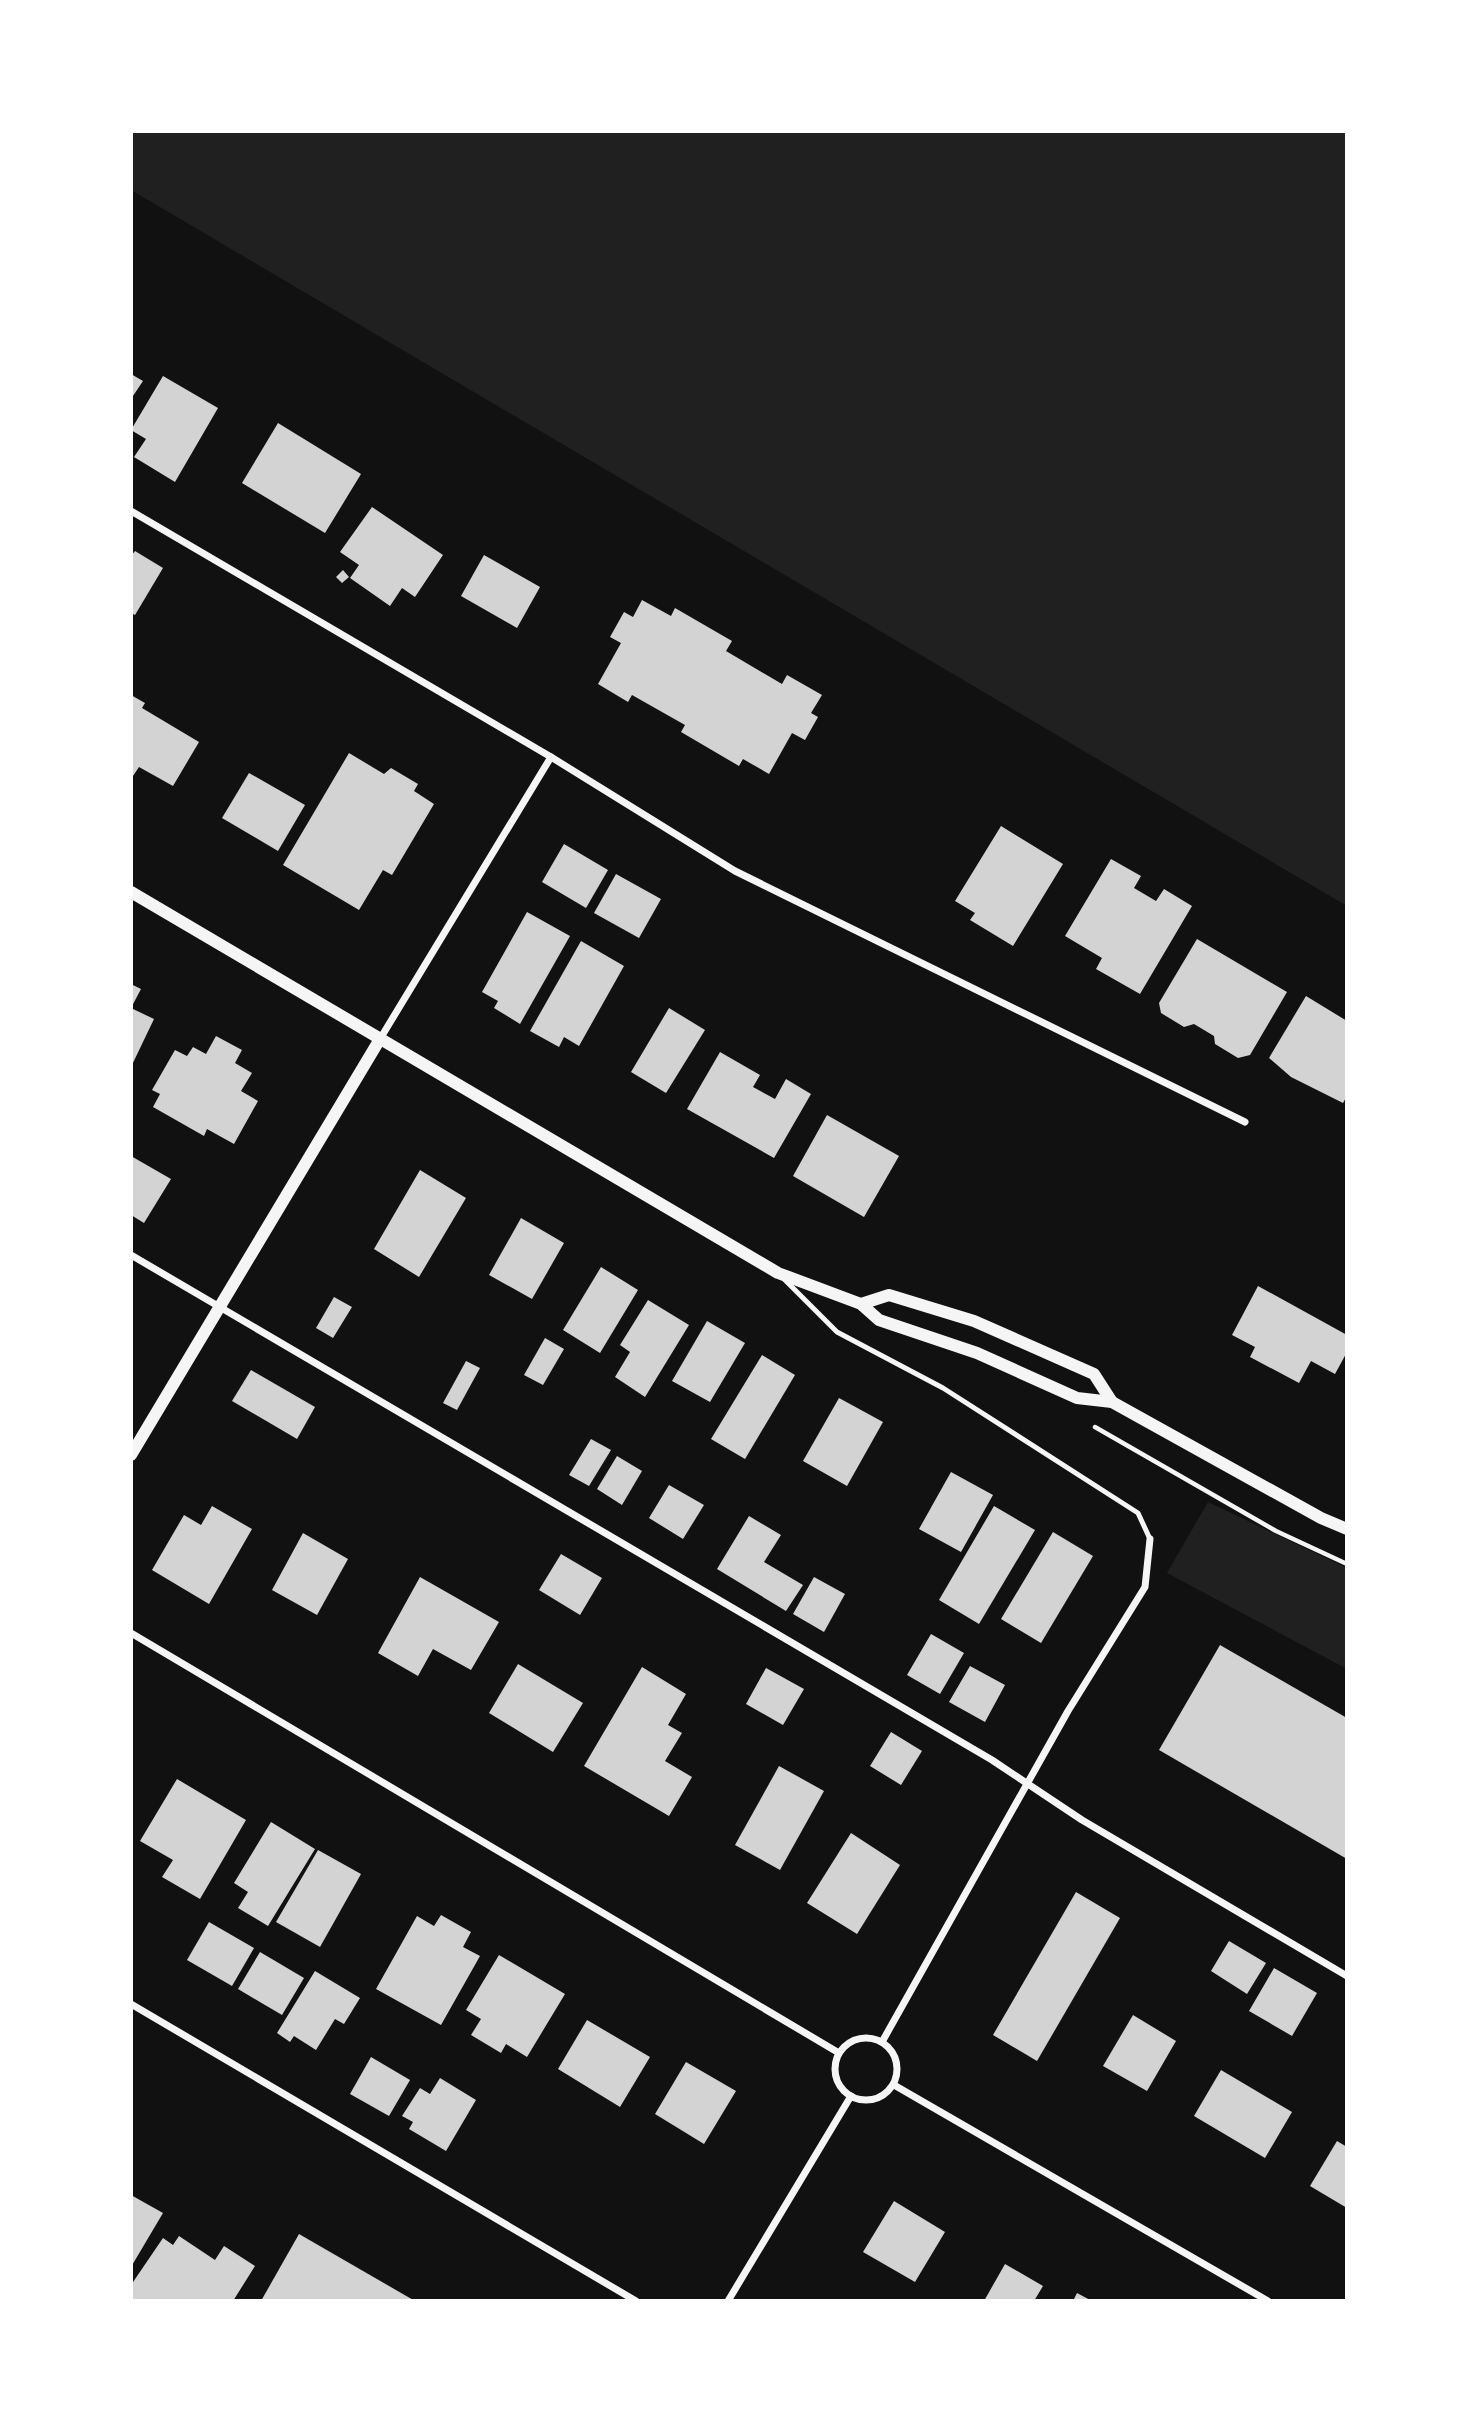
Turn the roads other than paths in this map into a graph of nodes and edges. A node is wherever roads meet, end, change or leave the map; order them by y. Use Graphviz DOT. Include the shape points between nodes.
graph roads {
  1 [pos="131,510"];
  2 [pos="551,757"];
  3 [pos="131,892"];
  4 [pos="380,1039"];
  5 [pos="1245,1122"];
  6 [pos="131,1255"];
  7 [pos="778,1273"];
  8 [pos="861,1304"];
  9 [pos="219,1306"];
  10 [pos="1112,1402"];
  11 [pos="131,1455"];
  12 [pos="1347,1529"];
  13 [pos="1150,1539"];
  14 [pos="131,1633"];
  15 [pos="1027,1786"];
  16 [pos="1347,1976"];
  17 [pos="131,2004"];
  18 [pos="882,2042"];
  19 [pos="839,2053"];
  20 [pos="894,2085"];
  21 [pos="851,2096"];
  22 [pos="636,2301"];
  23 [pos="728,2301"];
  24 [pos="1268,2301"];
  1 -- 2 [label="street"];
  2 -- 4 [label="street"];
  2 -- 5 [label="street" via="735,871"];
  3 -- 4 [label="street"];
  4 -- 7 [label="street"];
  4 -- 9 [label="street"];
  6 -- 9 [label="street"];
  7 -- 8 [label="street"];
  7 -- 13 [label="lane" via="837,1332 943,1388 1138,1513"];
  8 -- 10 [label="street" via="879,1320 977,1353 1077,1398"];
  8 -- 10 [label="street" via="888,1295 974,1321 1094,1374"];
  9 -- 11 [label="street"];
  9 -- 15 [label="street" via="992,1760"];
  10 -- 12 [label="street"];
  13 -- 15 [label="street" via="1144,1587"];
  14 -- 19 [label="street"];
  15 -- 16 [label="street"];
  15 -- 18 [label="street"];
  17 -- 22 [label="street"];
  18 -- 19 [label="street" via="854,2040"];
  18 -- 20 [label="street" via="898,2066"];
  19 -- 21 [label="street" via="835,2072"];
  20 -- 21 [label="street" via="879,2098"];
  20 -- 24 [label="street"];
  21 -- 23 [label="street"];
}
